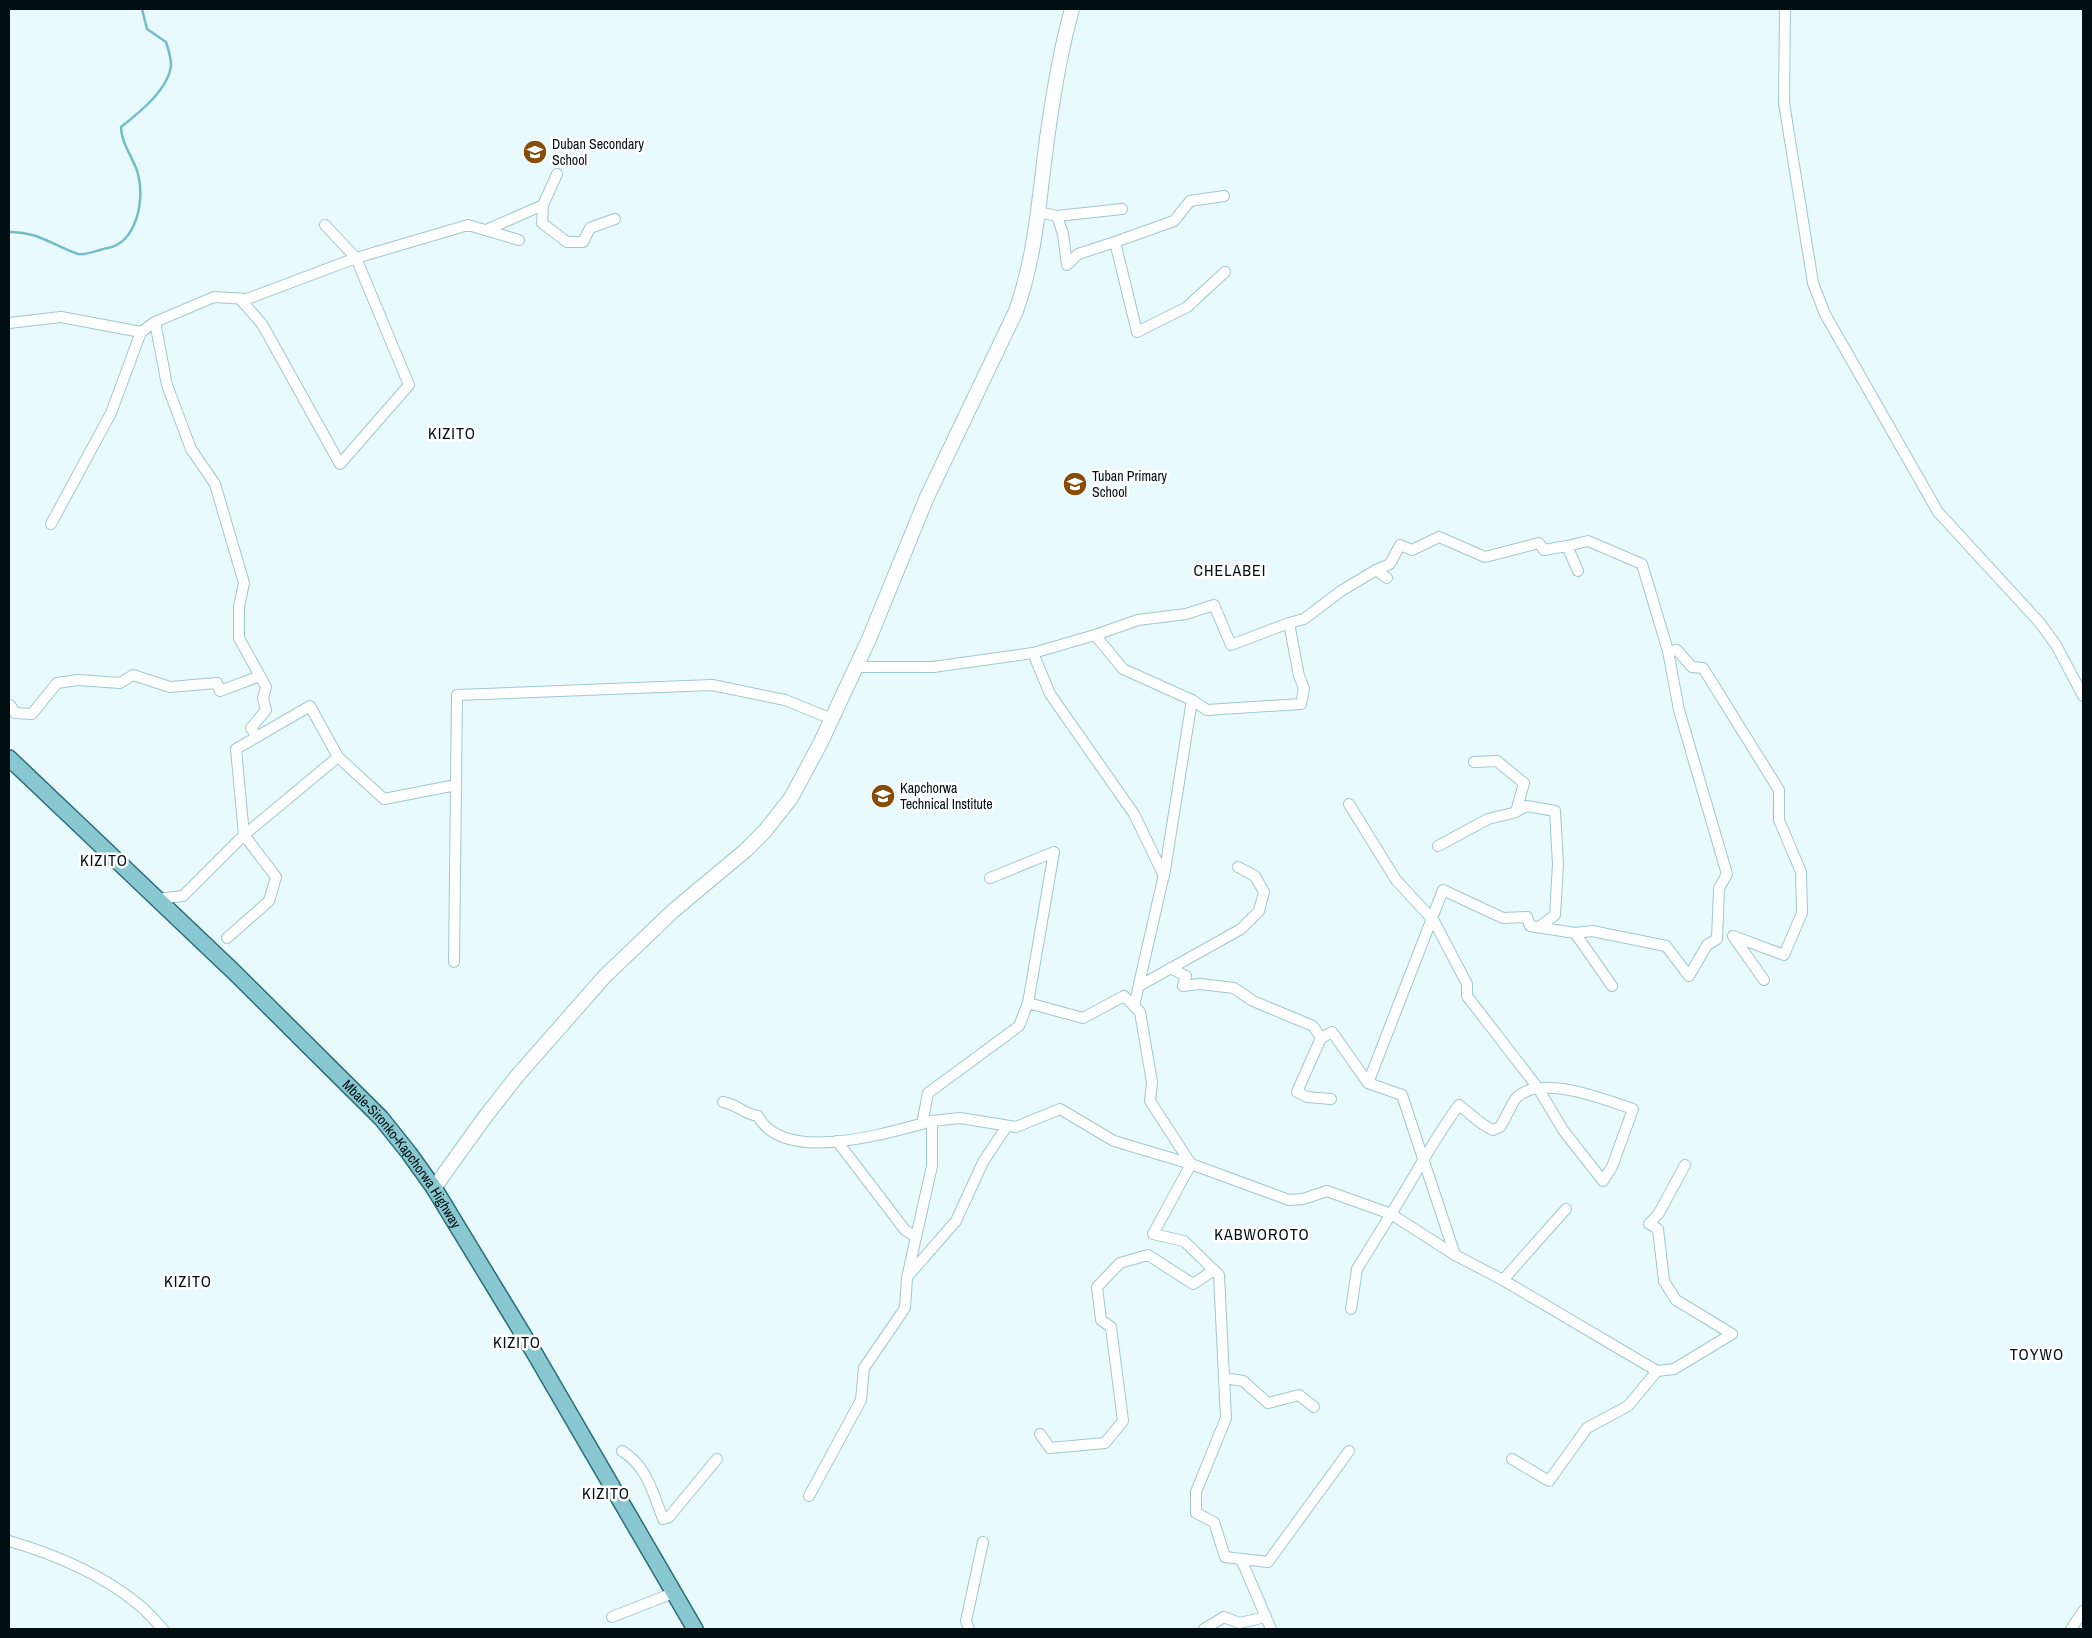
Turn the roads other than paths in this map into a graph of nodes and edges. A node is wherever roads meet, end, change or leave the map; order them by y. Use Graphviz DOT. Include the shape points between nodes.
graph roads {
  1 [pos="1072,9"];
  2 [pos="1784,9"];
  3 [pos="557,174"];
  4 [pos="1224,196"];
  5 [pos="543,205"];
  6 [pos="1122,209"];
  7 [pos="1038,212"];
  8 [pos="1057,216"];
  9 [pos="615,219"];
  10 [pos="325,225"];
  11 [pos="486,230"];
  12 [pos="519,240"];
  13 [pos="1115,242"];
  14 [pos="356,258"];
  15 [pos="1225,272"];
  16 [pos="242,300"];
  17 [pos="156,322"];
  18 [pos="9,323"];
  19 [pos="141,332"];
  20 [pos="51,524"];
  21 [pos="1567,546"];
  22 [pos="1376,570"];
  23 [pos="1578,571"];
  24 [pos="1387,578"];
  25 [pos="1289,623"];
  26 [pos="1095,635"];
  27 [pos="1668,651"];
  28 [pos="1033,652"];
  29 [pos="856,667"];
  30 [pos="260,676"];
  31 [pos="2083,696"];
  32 [pos="1192,700"];
  33 [pos="10,705"];
  34 [pos="832,719"];
  35 [pos="257,737"];
  36 [pos="338,757"];
  37 [pos="9,758"];
  38 [pos="1474,762"];
  39 [pos="456,785"];
  40 [pos="1349,804"];
  41 [pos="1516,812"];
  42 [pos="244,835"];
  43 [pos="1438,846"];
  44 [pos="1238,867"];
  45 [pos="1164,876"];
  46 [pos="990,878"];
  47 [pos="156,899"];
  48 [pos="1432,919"];
  49 [pos="1539,927"];
  50 [pos="1576,933"];
  51 [pos="227,938"];
  52 [pos="454,962"];
  53 [pos="1170,968"];
  54 [pos="1764,980"];
  55 [pos="1139,986"];
  56 [pos="1612,986"];
  57 [pos="1028,1003"];
  58 [pos="1134,1006"];
  59 [pos="1321,1038"];
  60 [pos="1368,1083"];
  61 [pos="1538,1088"];
  62 [pos="1331,1099"];
  63 [pos="723,1102"];
  64 [pos="927,1123"];
  65 [pos="1007,1126"];
  66 [pos="837,1141"];
  67 [pos="1423,1159"];
  68 [pos="1191,1164"];
  69 [pos="1685,1165"];
  70 [pos="434,1188"];
  71 [pos="1566,1209"];
  72 [pos="1390,1214"];
  73 [pos="916,1237"];
  74 [pos="1455,1255"];
  75 [pos="1214,1270"];
  76 [pos="907,1278"];
  77 [pos="1503,1280"];
  78 [pos="1351,1309"];
  79 [pos="1657,1371"];
  80 [pos="1224,1378"];
  81 [pos="1314,1407"];
  82 [pos="1040,1434"];
  83 [pos="622,1451"];
  84 [pos="1349,1451"];
  85 [pos="717,1459"];
  86 [pos="1512,1459"];
  87 [pos="809,1496"];
  88 [pos="9,1541"];
  89 [pos="983,1542"];
  90 [pos="1241,1559"];
  91 [pos="674,1593"];
  92 [pos="2083,1611"];
  93 [pos="612,1617"];
  94 [pos="1266,1617"];
  95 [pos="162,1629"];
  96 [pos="695,1629"];
  97 [pos="969,1629"];
  98 [pos="1204,1629"];
  99 [pos="1271,1629"];
  100 [pos="2071,1629"];
  1 -- 7 [label="street" via="1062,45"];
  2 -- 31 [label="street" via="1784,103 1813,282 1825,314 1933,505 2040,623 2056,645"];
  3 -- 5 [label="street"];
  4 -- 13 [label="street" via="1190,201 1174,221"];
  5 -- 9 [label="street" via="542,223 567,242 583,242 590,228"];
  5 -- 11 [label="street"];
  6 -- 8 [label="street"];
  7 -- 8 [label="street"];
  7 -- 29 [label="street" via="1034,248 1016,311 927,497"];
  8 -- 13 [label="street" via="1067,266 1078,254"];
  10 -- 14 [label="street"];
  11 -- 12 [label="street"];
  11 -- 14 [label="street" via="468,225"];
  13 -- 15 [label="street" via="1137,332 1187,307"];
  14 -- 16 [label="street"];
  14 -- 16 [label="street" via="409,385 340,464 262,324"];
  16 -- 17 [label="street" via="214,297"];
  17 -- 19 [label="street"];
  17 -- 30 [label="street" via="167,385 191,449 215,484 223,511 244,583 239,607 239,638"];
  18 -- 19 [label="street" via="60,317"];
  19 -- 20 [label="street" via="111,413"];
  21 -- 22 [label="street" via="1544,550 1539,543 1485,557 1439,537 1412,550 1400,545 1390,564"];
  21 -- 23 [label="street"];
  21 -- 27 [label="street" via="1588,541 1642,564"];
  22 -- 24 [label="street"];
  22 -- 25 [label="street" via="1341,591 1304,620"];
  25 -- 26 [label="street" via="1231,646 1214,605 1186,614 1138,620"];
  25 -- 32 [label="street" via="1304,688 1301,704 1207,710"];
  26 -- 28 [label="street"];
  26 -- 32 [label="street" via="1123,669"];
  27 -- 50 [label="street" via="1678,710 1727,874 1719,888 1716,939 1707,945 1689,976 1666,946 1592,931"];
  27 -- 54 [label="street" via="1677,650 1692,666 1703,668 1778,790 1779,820 1802,872 1802,913 1784,955 1733,936"];
  28 -- 29 [label="street" via="933,667"];
  28 -- 45 [label="street" via="1050,694 1134,814"];
  29 -- 34 [label="street"];
  30 -- 33 [label="street" via="220,691 217,683 170,687 133,675 120,683 78,680 57,684 32,714 15,713"];
  30 -- 35 [label="street" via="266,687 263,698 266,710 251,728"];
  32 -- 45 [label="street"];
  34 -- 39 [label="street" via="786,700 712,685 456,695"];
  34 -- 70 [label="street" via="791,798 765,831 604,976 512,1082"];
  35 -- 36 [label="street" via="310,706"];
  35 -- 42 [label="street" via="236,749"];
  36 -- 39 [label="street" via="384,799"];
  36 -- 42 [label="street"];
  37 -- 47 [label="main road, Mbale-Sironko-Kapchorwa Highway"];
  38 -- 41 [label="street" via="1497,761 1524,783"];
  39 -- 52 [label="street"];
  40 -- 48 [label="street" via="1396,880"];
  41 -- 43 [label="street" via="1488,819"];
  41 -- 49 [label="street" via="1527,806 1555,811 1558,864 1555,915"];
  42 -- 47 [label="street" via="183,896"];
  42 -- 51 [label="street" via="276,877 269,901"];
  44 -- 53 [label="street" via="1255,876 1264,892 1258,911 1241,929"];
  45 -- 55 [label="street"];
  46 -- 57 [label="street" via="1054,852"];
  47 -- 70 [label="main road, Mbale-Sironko-Kapchorwa Highway" via="381,1118 410,1152"];
  48 -- 49 [label="street" via="1443,890 1503,918 1527,917 1530,926"];
  48 -- 60 [label="street"];
  48 -- 61 [label="street" via="1467,984 1467,996"];
  49 -- 50 [label="street"];
  50 -- 56 [label="street"];
  53 -- 55 [label="street"];
  53 -- 59 [label="street" via="1186,976 1183,986 1200,984 1234,988 1252,1001 1313,1026"];
  55 -- 58 [label="street"];
  57 -- 58 [label="street" via="1083,1018 1124,996"];
  57 -- 64 [label="street" via="1019,1026 928,1093"];
  58 -- 68 [label="street" via="1140,1012 1152,1082 1150,1101"];
  59 -- 60 [label="street" via="1332,1032"];
  59 -- 62 [label="street" via="1297,1092 1307,1097"];
  60 -- 67 [label="street" via="1402,1095"];
  61 -- 61 [label="street" via="1563,1130 1603,1181 1612,1167 1634,1109 1573,1090"];
  61 -- 67 [label="street" via="1516,1098 1500,1127 1493,1130 1459,1105"];
  63 -- 66 [label="street" via="746,1114 758,1116 763,1126 787,1139"];
  64 -- 65 [label="street" via="960,1118"];
  64 -- 66 [label="street" via="858,1140"];
  64 -- 73 [label="street" via="932,1166"];
  65 -- 68 [label="street" via="1016,1127 1060,1109 1114,1141"];
  65 -- 76 [label="street" via="983,1162 956,1221"];
  66 -- 73 [label="street" via="905,1230"];
  67 -- 72 [label="street"];
  67 -- 74 [label="street"];
  68 -- 72 [label="street" via="1289,1200 1327,1191"];
  68 -- 75 [label="street" via="1153,1234 1184,1240"];
  69 -- 79 [label="street" via="1659,1213 1649,1224 1658,1229 1664,1281 1676,1300 1732,1334 1674,1369"];
  70 -- 91 [label="main road, Mbale-Sironko-Kapchorwa Highway"];
  71 -- 77 [label="street"];
  72 -- 74 [label="street"];
  72 -- 78 [label="street" via="1357,1269"];
  73 -- 76 [label="street"];
  74 -- 77 [label="street"];
  75 -- 80 [label="street" via="1219,1275"];
  75 -- 82 [label="street" via="1193,1284 1148,1255 1120,1263 1097,1286 1101,1320 1111,1327 1123,1421 1105,1443 1050,1448"];
  76 -- 87 [label="street" via="906,1308 864,1368 861,1400"];
  77 -- 79 [label="street"];
  79 -- 86 [label="street" via="1628,1406 1587,1428 1549,1481"];
  80 -- 81 [label="street" via="1243,1381 1268,1403 1299,1395"];
  80 -- 90 [label="street" via="1226,1418 1196,1492 1196,1512 1214,1522 1225,1557"];
  83 -- 85 [label="street" via="643,1469 663,1519 669,1517"];
  84 -- 90 [label="street" via="1268,1562"];
  88 -- 95 [label="street" via="48,1553 105,1582 139,1604"];
  89 -- 97 [label="street" via="966,1621"];
  90 -- 94 [label="street"];
  91 -- 93 [label="street"];
  91 -- 96 [label="main road, Mbale-Sironko-Kapchorwa Highway"];
  92 -- 100 [label="street"];
  94 -- 98 [label="street" via="1239,1623 1224,1617"];
  94 -- 99 [label="street"];
}
